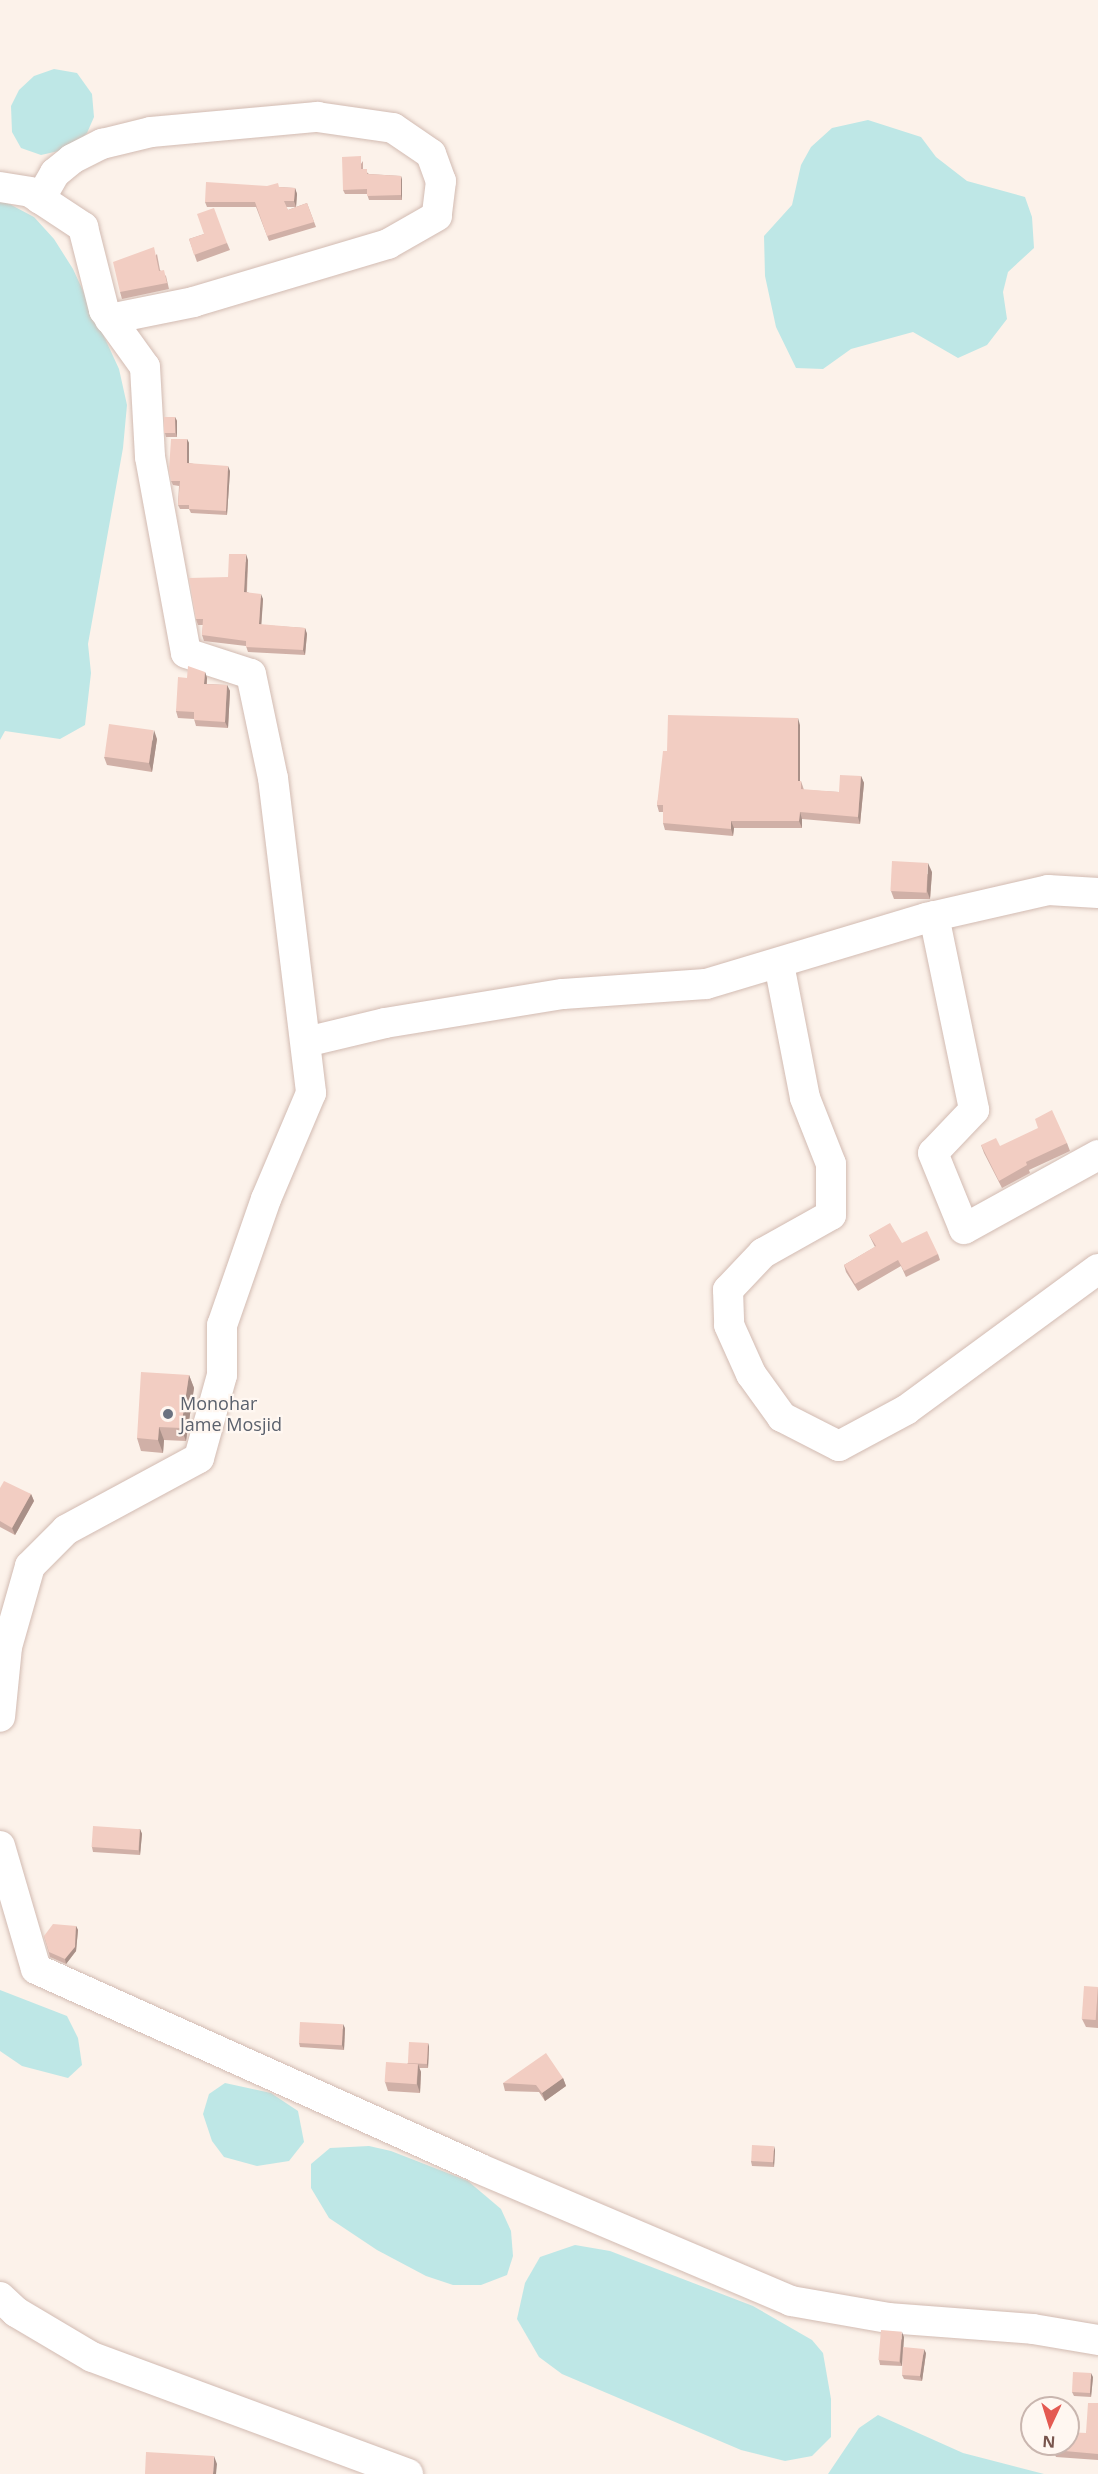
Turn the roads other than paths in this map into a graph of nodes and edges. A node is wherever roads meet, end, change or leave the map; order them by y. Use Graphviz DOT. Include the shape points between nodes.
graph roads {
  1 [pos="0,187"];
  2 [pos="40,199"];
  3 [pos="110,319"];
  4 [pos="1098,893"];
  5 [pos="934,916"];
  6 [pos="778,964"];
  7 [pos="306,1042"];
  8 [pos="1098,1155"];
  9 [pos="1098,1269"];
  10 [pos="0,1717"];
  11 [pos="0,1846"];
  12 [pos="0,2297"];
  13 [pos="1098,2340"];
  14 [pos="408,2474"];
  1 -- 2 [label="street" via="30,192"];
  2 -- 3 [label="street" via="83,227 104,310"];
  2 -- 3 [label="street" via="55,173 72,159 102,144 151,132 317,117 393,128 432,154 441,181 437,216 388,244 194,302"];
  3 -- 7 [label="street" via="145,367 150,458 186,653 251,674 273,778"];
  4 -- 5 [label="street" via="1048,890"];
  5 -- 6 [label="street"];
  5 -- 8 [label="street" via="974,1110 933,1153 964,1229"];
  6 -- 7 [label="street" via="706,984 552,996 385,1023"];
  6 -- 9 [label="street" via="805,1098 831,1164 831,1215 763,1253 728,1290 733,1335 750,1374 782,1417 839,1446 906,1410"];
  7 -- 10 [label="street" via="311,1093 266,1199 222,1325 222,1375 199,1458 66,1530 30,1566 6,1647"];
  11 -- 13 [label="street" via="36,1969 69,1984 478,2168 791,2301 888,2318 1033,2329"];
  12 -- 14 [label="street" via="16,2312 92,2358"];
}
